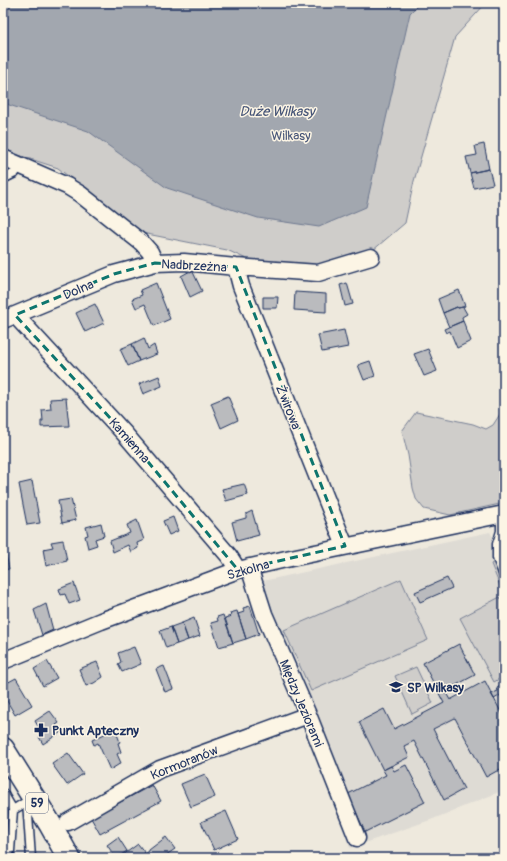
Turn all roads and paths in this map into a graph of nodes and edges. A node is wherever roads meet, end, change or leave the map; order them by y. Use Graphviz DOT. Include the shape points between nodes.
graph roads {
  1 [pos="3,158"];
  2 [pos="20,165"];
  3 [pos="3,179"];
  4 [pos="371,257"];
  5 [pos="155,263"];
  6 [pos="236,267"];
  7 [pos="9,318"];
  8 [pos="501,514"];
  9 [pos="345,546"];
  10 [pos="244,569"];
  11 [pos="504,576"];
  12 [pos="3,661"];
  13 [pos="308,715"];
  14 [pos="3,749"];
  15 [pos="3,793"];
  16 [pos="31,799"];
  17 [pos="13,810"];
  18 [pos="68,822"];
  19 [pos="357,838"];
  20 [pos="3,852"];
  21 [pos="31,858"];
  22 [pos="69,858"];
  1 -- 2 [label="street, Nadbrzeżna"];
  2 -- 3 [label="lane" via="15,173"];
  2 -- 5 [label="street, Nadbrzeżna" via="62,183 80,194 139,240 150,252"];
  4 -- 6 [label="street, Nadbrzeżna" via="318,272"];
  5 -- 6 [label="street, Nadbrzeżna" via="184,262"];
  5 -- 7 [label="street, Dolna" via="114,274"];
  6 -- 9 [label="street, Żwirowa" via="241,286"];
  7 -- 10 [label="street, Kamienna" via="124,433 229,556"];
  8 -- 9 [label="street, Szkolna"];
  8 -- 11 [label="lane" via="497,558"];
  9 -- 10 [label="street, Szkolna"];
  10 -- 12 [label="street, Szkolna" via="101,621"];
  10 -- 13 [label="street, Między Jeziorami"];
  13 -- 18 [label="street, Kormoranów" via="160,769"];
  13 -- 19 [label="street, Między Jeziorami"];
  14 -- 16 [label="main road, 59"];
  15 -- 17 [label="lane"];
  16 -- 17 [label="lane"];
  16 -- 21 [label="lane"];
  16 -- 22 [label="main road, 59"];
  17 -- 20 [label="lane" via="10,851"];
}
